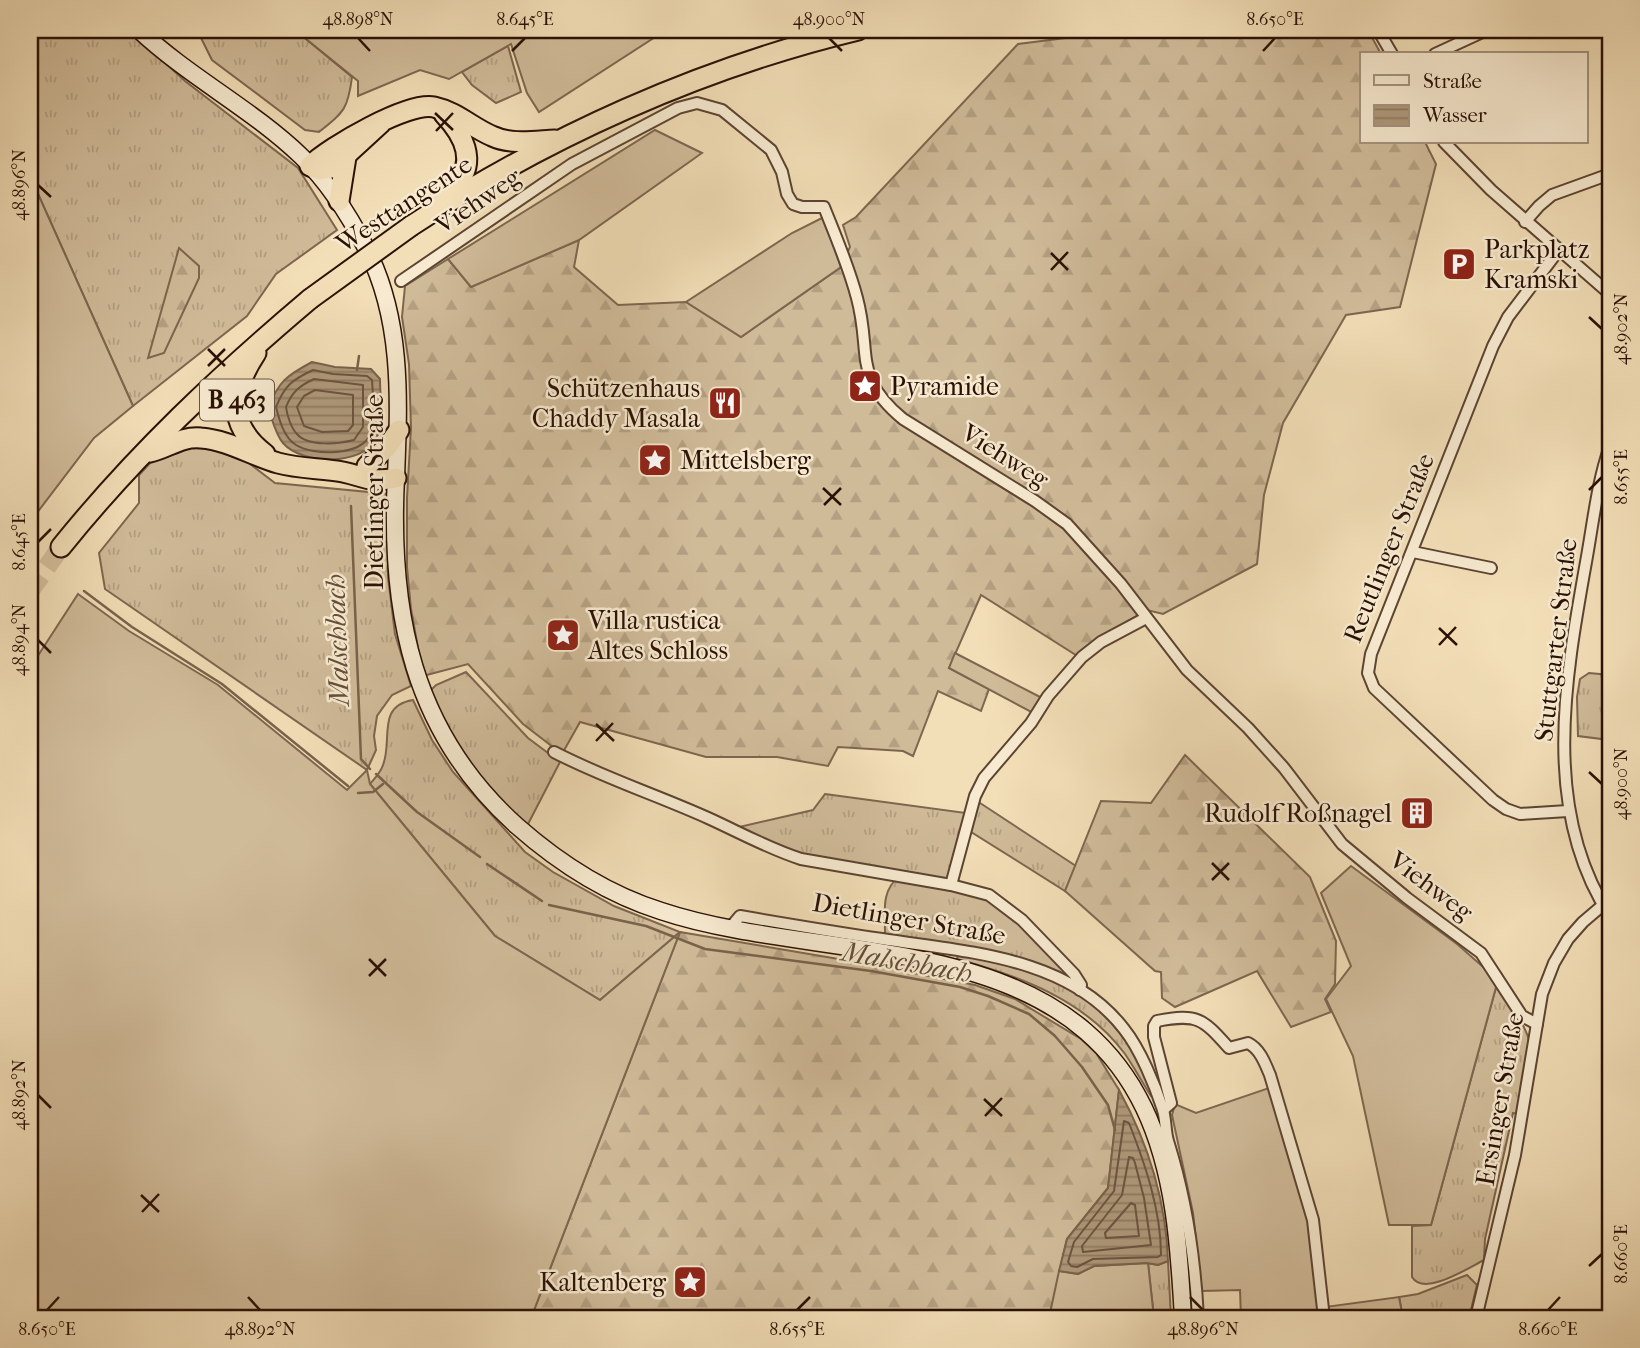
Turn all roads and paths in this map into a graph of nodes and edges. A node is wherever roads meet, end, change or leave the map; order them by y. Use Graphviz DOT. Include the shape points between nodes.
graph roads {
  1 [pos="139,30"];
  2 [pos="858,30"];
  3 [pos="1378,30"];
  4 [pos="1488,30"];
  5 [pos="1391,52"];
  6 [pos="1439,52"];
  7 [pos="439,108"];
  8 [pos="381,123"];
  9 [pos="564,139"];
  10 [pos="1446,144"];
  11 [pos="346,157"];
  12 [pos="310,166"];
  13 [pos="1610,174"];
  14 [pos="339,201"];
  15 [pos="418,222"];
  16 [pos="1525,222"];
  17 [pos="1558,251"];
  18 [pos="401,281"];
  19 [pos="1610,294"];
  20 [pos="269,333"];
  21 [pos="399,430"];
  22 [pos="1610,446"];
  23 [pos="142,454"];
  24 [pos="274,462"];
  25 [pos="367,466"];
  26 [pos="342,472"];
  27 [pos="396,478"];
  28 [pos="61,547"];
  29 [pos="1413,552"];
  30 [pos="1491,568"];
  31 [pos="1146,618"];
  32 [pos="554,752"];
  33 [pos="1568,811"];
  34 [pos="951,885"];
  35 [pos="1603,905"];
  36 [pos="1610,916"];
  37 [pos="730,928"];
  38 [pos="1080,990"];
  39 [pos="1537,1024"];
  40 [pos="1163,1110"];
  41 [pos="1183,1318"];
  42 [pos="1198,1318"];
  43 [pos="1324,1318"];
  44 [pos="1476,1318"];
  1 -- 12 [label="main road, Dietlinger Straße" via="261,122"];
  2 -- 9 [label="highway, Westtangente / B 463" via="731,68"];
  3 -- 5 [label="street"];
  4 -- 6 [label="street"];
  7 -- 8 [label="highway, B 463" via="419,106"];
  7 -- 9 [label="highway, B 463" via="505,141"];
  7 -- 15 [label="highway, B 463" via="460,132 467,160 456,185"];
  8 -- 11 [label="highway, B 463"];
  8 -- 12 [label="highway, B 463" via="331,148"];
  9 -- 15 [label="highway, Westtangente / B 463"];
  10 -- 16 [label="street"];
  11 -- 12 [label="highway, B 463" via="332,168"];
  11 -- 14 [label="highway"];
  12 -- 14 [label="main road, Dietlinger Straße"];
  13 -- 16 [label="street" via="1552,195"];
  14 -- 21 [label="main road, Dietlinger Straße" via="381,286 397,358"];
  15 -- 20 [label="highway, Westtangente / B 463, bridge"];
  16 -- 17 [label="street"];
  17 -- 19 [label="street"];
  17 -- 29 [label="street, Reutlinger Straße" via="1500,331"];
  18 -- 31 [label="street, Viehweg" via="572,164 678,108 697,103 722,110 771,150 793,204 824,207 858,302 867,370 875,391 904,419 1067,524"];
  20 -- 23 [label="highway, Westtangente / B 463"];
  20 -- 24 [label="highway, B 463" via="246,368 236,398 240,426 250,443"];
  21 -- 25 [label="highway"];
  21 -- 27 [label="main road, Dietlinger Straße"];
  22 -- 33 [label="street, Stuttgarter Straße" via="1572,659 1564,757"];
  23 -- 24 [label="highway, B 463" via="173,442 202,438"];
  23 -- 28 [label="highway, Westtangente / B 463"];
  24 -- 26 [label="highway, B 463"];
  25 -- 26 [label="highway, B 463"];
  25 -- 27 [label="highway" via="386,469"];
  26 -- 27 [label="highway, B 463" via="377,481"];
  27 -- 37 [label="main road, Dietlinger Straße" via="394,552 404,627 429,710 461,764 498,808 568,866 660,911"];
  29 -- 30 [label="street"];
  29 -- 33 [label="street, Reutlinger Straße" via="1369,660 1368,679 1506,809 1520,814"];
  31 -- 34 [label="street, Dietlinger Straße" via="1082,657 984,778"];
  31 -- 39 [label="street, Viehweg" via="1187,670 1284,768 1342,844 1481,953 1522,1016"];
  32 -- 34 [label="street, Dietlinger Straße" via="777,852"];
  33 -- 35 [label="street, Stuttgarter Straße" via="1584,867"];
  34 -- 38 [label="street, Dietlinger Straße" via="989,895 1022,920 1074,974"];
  35 -- 36 [label="street, Stuttgarter Straße"];
  35 -- 39 [label="street, Ersinger Straße" via="1574,931 1554,962"];
  37 -- 38 [label="street, Dietlinger Straße" via="740,916 992,956 1054,976"];
  37 -- 41 [label="main road, Dietlinger Straße" via="943,964 1002,982 1076,1025 1098,1044 1132,1087 1159,1146 1177,1234"];
  38 -- 40 [label="street, Dietlinger Straße" via="1105,1008 1134,1043"];
  39 -- 44 [label="street, Ersinger Straße" via="1515,1155"];
  40 -- 42 [label="street, Dietlinger Straße" via="1191,1244"];
  40 -- 43 [label="street, Dietlinger Straße" via="1171,1103 1154,1037 1157,1021 1203,1021 1229,1048 1251,1044 1264,1060 1313,1220"];
}
